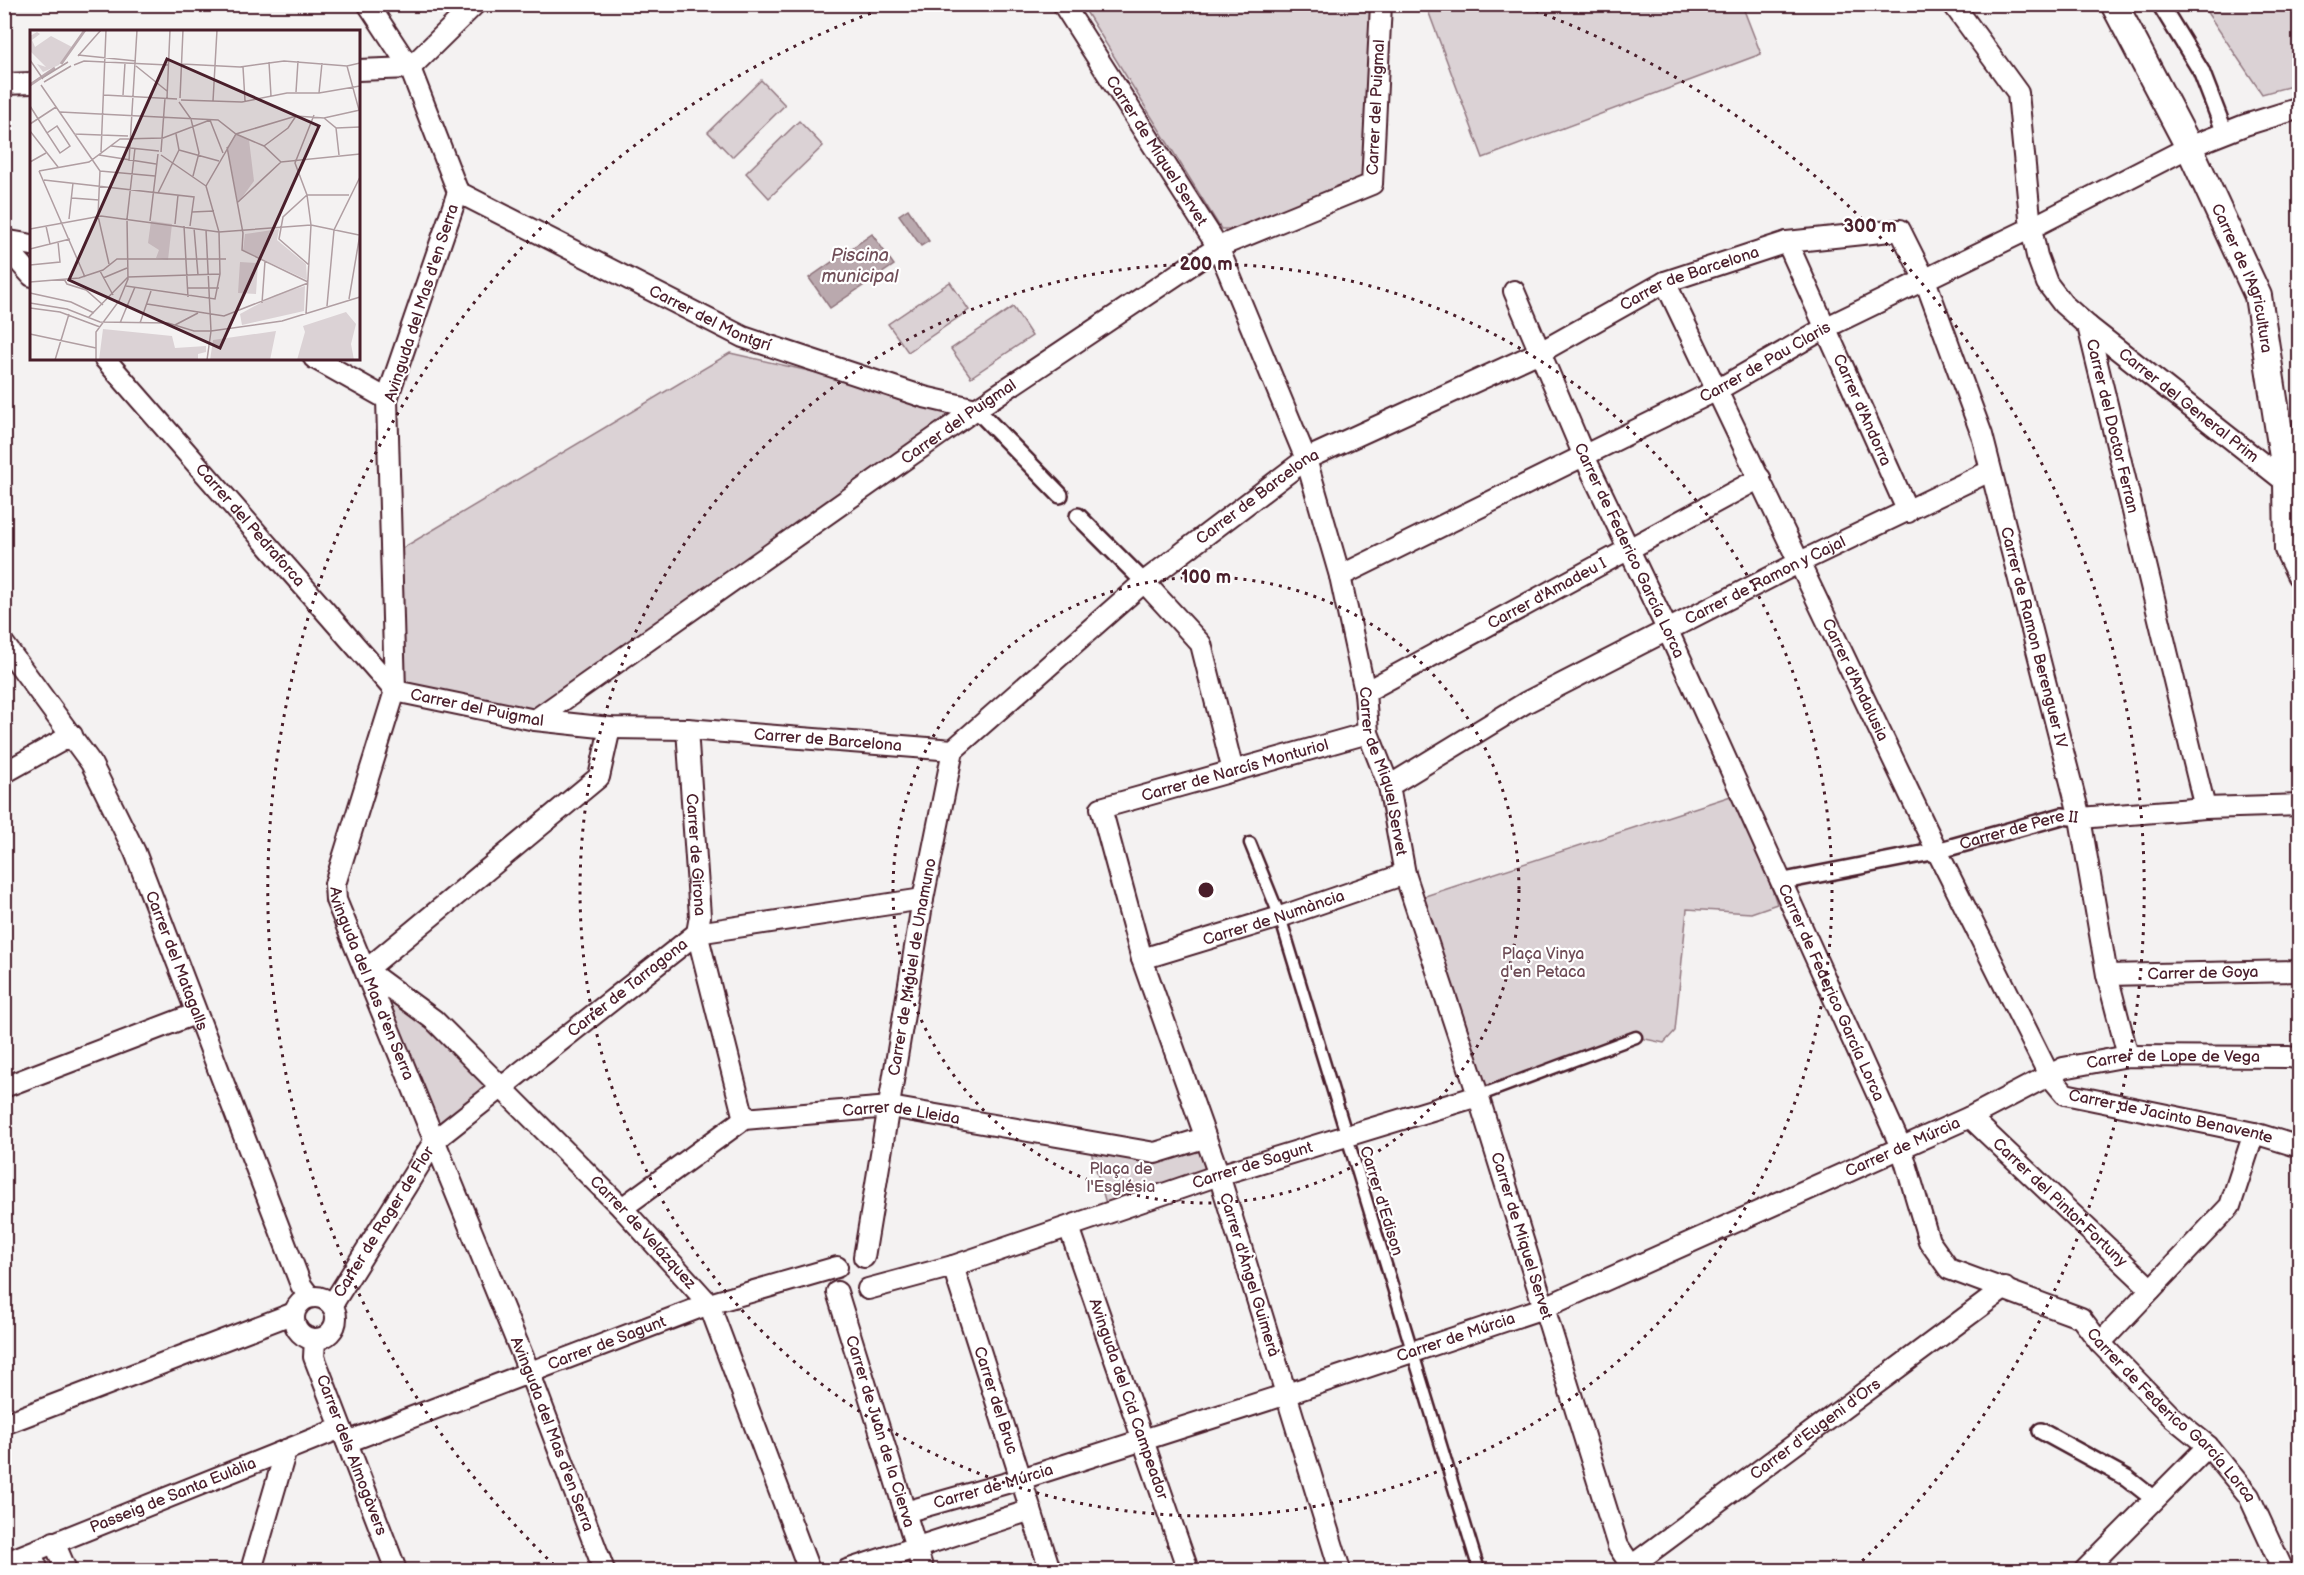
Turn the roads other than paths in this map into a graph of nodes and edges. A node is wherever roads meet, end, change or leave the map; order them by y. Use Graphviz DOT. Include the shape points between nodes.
graph roads {
  1 [pos="368,4"];
  2 [pos="475,4"];
  3 [pos="1063,4"];
  4 [pos="1381,4"];
  5 [pos="1953,4"];
  6 [pos="2114,4"];
  7 [pos="2160,4"];
  8 [pos="410,68"];
  9 [pos="360,70"];
  10 [pos="30,83"];
  11 [pos="4,84"];
  12 [pos="2300,108"];
  13 [pos="2226,133"];
  14 [pos="2189,147"];
  15 [pos="458,192"];
  16 [pos="2031,228"];
  17 [pos="1900,230"];
  18 [pos="4,240"];
  19 [pos="1787,242"];
  20 [pos="30,244"];
  21 [pos="4,245"];
  22 [pos="1218,247"];
  23 [pos="30,274"];
  24 [pos="1925,280"];
  25 [pos="1665,282"];
  26 [pos="1514,291"];
  27 [pos="2088,326"];
  28 [pos="1827,327"];
  29 [pos="1540,351"];
  30 [pos="106,360"];
  31 [pos="318,360"];
  32 [pos="1717,390"];
  33 [pos="387,399"];
  34 [pos="976,409"];
  35 [pos="1584,456"];
  36 [pos="1306,459"];
  37 [pos="1990,471"];
  38 [pos="1760,478"];
  39 [pos="2287,483"];
  40 [pos="1060,495"];
  41 [pos="1908,512"];
  42 [pos="1078,516"];
  43 [pos="1629,550"];
  44 [pos="1800,562"];
  45 [pos="2300,574"];
  46 [pos="1340,576"];
  47 [pos="1144,582"];
  48 [pos="1668,631"];
  49 [pos="4,644"];
  50 [pos="395,691"];
  51 [pos="1365,692"];
  52 [pos="535,720"];
  53 [pos="610,728"];
  54 [pos="687,729"];
  55 [pos="1368,733"];
  56 [pos="72,735"];
  57 [pos="953,750"];
  58 [pos="1233,771"];
  59 [pos="4,773"];
  60 [pos="1389,786"];
  61 [pos="2300,805"];
  62 [pos="1101,808"];
  63 [pos="2205,808"];
  64 [pos="2080,818"];
  65 [pos="1250,843"];
  66 [pos="1937,850"];
  67 [pos="1405,874"];
  68 [pos="1779,882"];
  69 [pos="923,898"];
  70 [pos="1280,918"];
  71 [pos="697,933"];
  72 [pos="1142,959"];
  73 [pos="366,970"];
  74 [pos="2300,971"];
  75 [pos="2107,975"];
  76 [pos="195,1014"];
  77 [pos="1636,1037"];
  78 [pos="2128,1056"];
  79 [pos="2300,1059"];
  80 [pos="2049,1075"];
  81 [pos="4,1087"];
  82 [pos="501,1088"];
  83 [pos="1478,1096"];
  84 [pos="890,1107"];
  85 [pos="1970,1117"];
  86 [pos="744,1119"];
  87 [pos="2254,1132"];
  88 [pos="1345,1135"];
  89 [pos="1204,1138"];
  90 [pos="435,1140"];
  91 [pos="2300,1147"];
  92 [pos="1901,1148"];
  93 [pos="1219,1175"];
  94 [pos="622,1208"];
  95 [pos="1069,1227"];
  96 [pos="864,1257"];
  97 [pos="953,1266"];
  98 [pos="837,1267"];
  99 [pos="2005,1288"];
  100 [pos="868,1289"];
  101 [pos="2151,1289"];
  102 [pos="837,1292"];
  103 [pos="310,1297"];
  104 [pos="709,1304"];
  105 [pos="332,1305"];
  106 [pos="1543,1308"];
  107 [pos="294,1313"];
  108 [pos="315,1339"];
  109 [pos="2100,1343"];
  110 [pos="1412,1353"];
  111 [pos="530,1374"];
  112 [pos="1284,1395"];
  113 [pos="4,1424"];
  114 [pos="2041,1431"];
  115 [pos="344,1435"];
  116 [pos="1144,1439"];
  117 [pos="2208,1446"];
  118 [pos="286,1450"];
  119 [pos="1021,1479"];
  120 [pos="2155,1500"];
  121 [pos="1031,1510"];
  122 [pos="905,1512"];
  123 [pos="54,1542"];
  124 [pos="915,1548"];
  125 [pos="35,1562"];
  126 [pos="4,1563"];
  127 [pos="66,1570"];
  128 [pos="251,1570"];
  129 [pos="396,1570"];
  130 [pos="604,1570"];
  131 [pos="809,1570"];
  132 [pos="847,1570"];
  133 [pos="923,1570"];
  134 [pos="1050,1570"];
  135 [pos="1188,1570"];
  136 [pos="1340,1570"];
  137 [pos="1479,1570"];
  138 [pos="1631,1570"];
  139 [pos="2085,1570"];
  140 [pos="2283,1570"];
  1 -- 8 [label="street, Avinguda del Mas d'en Serra"];
  2 -- 8 [label="street"];
  3 -- 22 [label="street, Carrer de Miquel Servet"];
  4 -- 22 [label="street, Carrer del Puigmal" via="1372,184"];
  5 -- 16 [label="street, Carrer del Doctor Ferran" via="2018,93"];
  6 -- 14 [label="street, Carrer de l'Agricultura"];
  7 -- 13 [label="street" via="2201,71"];
  8 -- 9 [label="street"];
  8 -- 15 [label="street, Avinguda del Mas d'en Serra"];
  10 -- 11 [label="street"];
  12 -- 13 [label="street, Carrer de Pau Claris"];
  13 -- 14 [label="street, Carrer de Pau Claris"];
  14 -- 16 [label="street, Carrer de Pau Claris"];
  14 -- 39 [label="street, Carrer de l'Agricultura" via="2258,296"];
  15 -- 33 [label="street, Avinguda del Mas d'en Serra"];
  15 -- 34 [label="street, Carrer del Montgrí" via="743,337 924,397"];
  16 -- 24 [label="street, Carrer de Pau Claris"];
  16 -- 27 [label="street, Carrer del Doctor Ferran" via="2048,283 2063,304"];
  17 -- 19 [label="street, Carrer de Barcelona"];
  17 -- 24 [label="street, Carrer de Ramon Berenguer IV"];
  18 -- 20 [label="street"];
  19 -- 25 [label="street, Carrer de Barcelona"];
  19 -- 28 [label="street, Carrer d'Andorra"];
  21 -- 23 [label="street"];
  22 -- 34 [label="street, Carrer del Puigmal"];
  22 -- 36 [label="street, Carrer de Miquel Servet"];
  24 -- 28 [label="street, Carrer de Pau Claris"];
  24 -- 37 [label="street, Carrer de Ramon Berenguer IV" via="1982,435"];
  25 -- 29 [label="street, Carrer de Barcelona"];
  25 -- 32 [label="street, Carrer d'Andalusia"];
  26 -- 29 [label="street, Carrer de Federico García Lorca"];
  27 -- 39 [label="street, Carrer del General Prim"];
  27 -- 63 [label="street, Carrer del Doctor Ferran"];
  28 -- 32 [label="street, Carrer de Pau Claris"];
  28 -- 41 [label="street, Carrer d'Andorra"];
  29 -- 35 [label="street, Carrer de Federico García Lorca"];
  29 -- 36 [label="street, Carrer de Barcelona"];
  30 -- 50 [label="street, Carrer del Pedraforca"];
  31 -- 33 [label="street"];
  32 -- 35 [label="street, Carrer de Pau Claris"];
  32 -- 38 [label="street, Carrer d'Andalusia"];
  33 -- 50 [label="street, Avinguda del Mas d'en Serra"];
  34 -- 40 [label="street"];
  34 -- 52 [label="street, Carrer del Puigmal"];
  35 -- 43 [label="street, Carrer de Federico García Lorca"];
  35 -- 46 [label="street, Carrer de Pau Claris"];
  36 -- 46 [label="street, Carrer de Miquel Servet"];
  36 -- 47 [label="street, Carrer de Barcelona"];
  37 -- 41 [label="street, Carrer de Ramon y Cajal"];
  37 -- 64 [label="street, Carrer de Ramon Berenguer IV"];
  38 -- 43 [label="street, Carrer d'Amadeu I"];
  38 -- 44 [label="street, Carrer d'Andalusia"];
  39 -- 45 [label="street, Carrer de l'Agricultura" via="2288,549"];
  41 -- 44 [label="street, Carrer de Ramon y Cajal"];
  42 -- 47 [label="street"];
  43 -- 48 [label="street, Carrer de Federico García Lorca"];
  43 -- 51 [label="street, Carrer d'Amadeu I"];
  44 -- 48 [label="street, Carrer de Ramon y Cajal"];
  44 -- 66 [label="street, Carrer d'Andalusia"];
  46 -- 51 [label="street, Carrer de Miquel Servet"];
  47 -- 57 [label="street, Carrer de Barcelona"];
  47 -- 58 [label="street" via="1201,644"];
  48 -- 60 [label="street, Carrer de Ramon y Cajal" via="1525,703"];
  48 -- 68 [label="street, Carrer de Federico García Lorca"];
  49 -- 56 [label="street, Carrer del Matagalls"];
  50 -- 52 [label="street, Carrer del Puigmal"];
  50 -- 73 [label="street, Avinguda del Mas d'en Serra" via="335,884 336,900"];
  51 -- 55 [label="street, Carrer de Miquel Servet"];
  52 -- 53 [label="street, Carrer de Barcelona"];
  53 -- 54 [label="street, Carrer de Barcelona"];
  53 -- 73 [label="street" via="599,777"];
  54 -- 57 [label="street, Carrer de Barcelona"];
  54 -- 71 [label="street, Carrer de Girona" via="700,916"];
  55 -- 58 [label="street, Carrer de Narcís Monturiol"];
  55 -- 60 [label="street, Carrer de Miquel Servet"];
  56 -- 59 [label="street"];
  56 -- 76 [label="street, Carrer del Matagalls" via="91,763 135,852"];
  57 -- 69 [label="street, Carrer de Miguel de Unamuno"];
  58 -- 62 [label="street, Carrer de Narcís Monturiol"];
  60 -- 67 [label="street, Carrer de Miquel Servet"];
  61 -- 63 [label="street, Carrer de Pere II"];
  62 -- 72 [label="street, Carrer d'Àngel Guimerà"];
  63 -- 64 [label="street, Carrer de Pere II"];
  64 -- 66 [label="street, Carrer de Pere II" via="2062,816"];
  64 -- 75 [label="street, Carrer de Ramon Berenguer IV"];
  65 -- 70 [label="lane, Carrer d'Edison"];
  66 -- 68 [label="street, Carrer de Pere II"];
  66 -- 80 [label="street, Carrer d'Andalusia"];
  67 -- 70 [label="street, Carrer de Numància"];
  67 -- 83 [label="street, Carrer de Miquel Servet"];
  68 -- 92 [label="street, Carrer de Federico García Lorca"];
  69 -- 71 [label="street, Carrer de Tarragona"];
  69 -- 84 [label="street, Carrer de Miguel de Unamuno"];
  70 -- 72 [label="street, Carrer de Numància"];
  70 -- 88 [label="lane, Carrer d'Edison"];
  71 -- 82 [label="street, Carrer de Tarragona"];
  71 -- 86 [label="street, Carrer de Girona"];
  72 -- 89 [label="street, Carrer d'Àngel Guimerà"];
  73 -- 82 [label="street, Carrer de Velázquez" via="435,1020"];
  73 -- 90 [label="street, Avinguda del Mas d'en Serra"];
  74 -- 75 [label="street, Carrer de Goya"];
  75 -- 78 [label="street, Carrer de Ramon Berenguer IV"];
  76 -- 81 [label="street"];
  76 -- 103 [label="street, Carrer del Matagalls" via="301,1285"];
  77 -- 83 [label="lane, Carrer de Sagunt"];
  78 -- 79 [label="street, Carrer de Lope de Vega"];
  78 -- 80 [label="street, Carrer de Lope de Vega" via="2063,1068"];
  80 -- 85 [label="street, Carrer de Múrcia"];
  80 -- 87 [label="street, Carrer de Jacinto Benavente" via="2065,1094"];
  82 -- 90 [label="street, Carrer de Tarragona"];
  82 -- 94 [label="street, Carrer de Velázquez"];
  83 -- 88 [label="street, Carrer de Sagunt"];
  83 -- 106 [label="street, Carrer de Miquel Servet"];
  84 -- 86 [label="street, Carrer de Lleida"];
  84 -- 89 [label="street, Carrer de Lleida" via="1155,1153"];
  84 -- 96 [label="street, Carrer de Miguel de Unamuno"];
  85 -- 92 [label="street, Carrer de Múrcia"];
  85 -- 101 [label="street, Carrer del Pintor Fortuny"];
  86 -- 94 [label="street"];
  87 -- 91 [label="street, Carrer de Jacinto Benavente"];
  87 -- 101 [label="street" via="2230,1206"];
  88 -- 93 [label="street, Carrer de Sagunt"];
  88 -- 110 [label="lane, Carrer d'Edison"];
  89 -- 93 [label="street, Carrer d'Àngel Guimerà"];
  90 -- 105 [label="street, Carrer de Roger de Flor"];
  90 -- 111 [label="street, Avinguda del Mas d'en Serra"];
  92 -- 99 [label="street, Carrer de Federico García Lorca" via="1929,1241 1949,1269"];
  92 -- 106 [label="street, Carrer de Múrcia"];
  93 -- 95 [label="street, Carrer de Sagunt"];
  93 -- 112 [label="street, Carrer d'Àngel Guimerà"];
  94 -- 104 [label="street, Carrer de Velázquez"];
  95 -- 97 [label="street, Carrer de Sagunt"];
  95 -- 116 [label="street, Avinguda del Cid Campeador"];
  96 -- 98 [label="street"];
  96 -- 100 [label="street" via="870,1260 875,1277"];
  97 -- 100 [label="street, Carrer de Sagunt"];
  97 -- 119 [label="street, Carrer del Bruc"];
  98 -- 102 [label="street" via="833,1279"];
  98 -- 104 [label="street, Carrer de Sagunt"];
  99 -- 109 [label="street, Carrer de Federico García Lorca" via="2082,1318"];
  99 -- 138 [label="street, Carrer d'Eugeni d'Ors"];
  100 -- 102 [label="street" via="853,1296"];
  101 -- 109 [label="street"];
  102 -- 122 [label="street, Carrer de Juan de la Cierva"];
  103 -- 105 [label="street" via="323,1298"];
  103 -- 107 [label="street"];
  104 -- 111 [label="street, Carrer de Sagunt"];
  104 -- 131 [label="street, Carrer de Velázquez"];
  105 -- 108 [label="street" via="334,1327 327,1335"];
  106 -- 110 [label="street, Carrer de Múrcia"];
  106 -- 138 [label="street, Carrer de Miquel Servet" via="1618,1546"];
  107 -- 108 [label="street" via="300,1333"];
  107 -- 113 [label="street"];
  108 -- 115 [label="street, Carrer dels Almogàvers" via="314,1357"];
  109 -- 117 [label="street, Carrer de Federico García Lorca" via="2171,1416"];
  110 -- 112 [label="street, Carrer de Múrcia"];
  110 -- 137 [label="lane, Carrer d'Edison"];
  111 -- 115 [label="street, Carrer de Sagunt"];
  111 -- 130 [label="street, Avinguda del Mas d'en Serra"];
  112 -- 116 [label="street, Carrer de Múrcia"];
  112 -- 136 [label="street, Carrer d'Àngel Guimerà"];
  114 -- 120 [label="street" via="2127,1478"];
  115 -- 118 [label="street, Passeig de Santa Eulàlia"];
  115 -- 129 [label="street, Carrer dels Almogàvers"];
  116 -- 119 [label="street, Carrer de Múrcia"];
  116 -- 135 [label="street, Avinguda del Cid Campeador"];
  117 -- 120 [label="street"];
  117 -- 140 [label="street, Carrer de Federico García Lorca" via="2249,1496"];
  118 -- 123 [label="street, Passeig de Santa Eulàlia"];
  118 -- 128 [label="street"];
  119 -- 121 [label="street, Carrer del Bruc"];
  119 -- 122 [label="street, Carrer de Múrcia"];
  120 -- 139 [label="street"];
  121 -- 124 [label="street, Carrer de Múrcia"];
  121 -- 134 [label="street, Carrer del Bruc"];
  122 -- 124 [label="street, Carrer de Juan de la Cierva"];
  123 -- 125 [label="street, Passeig de Santa Eulàlia"];
  123 -- 127 [label="street"];
  124 -- 132 [label="street, Carrer de Múrcia"];
  124 -- 133 [label="street, Carrer de Juan de la Cierva"];
  125 -- 126 [label="street, Passeig de Santa Eulàlia"];
}
